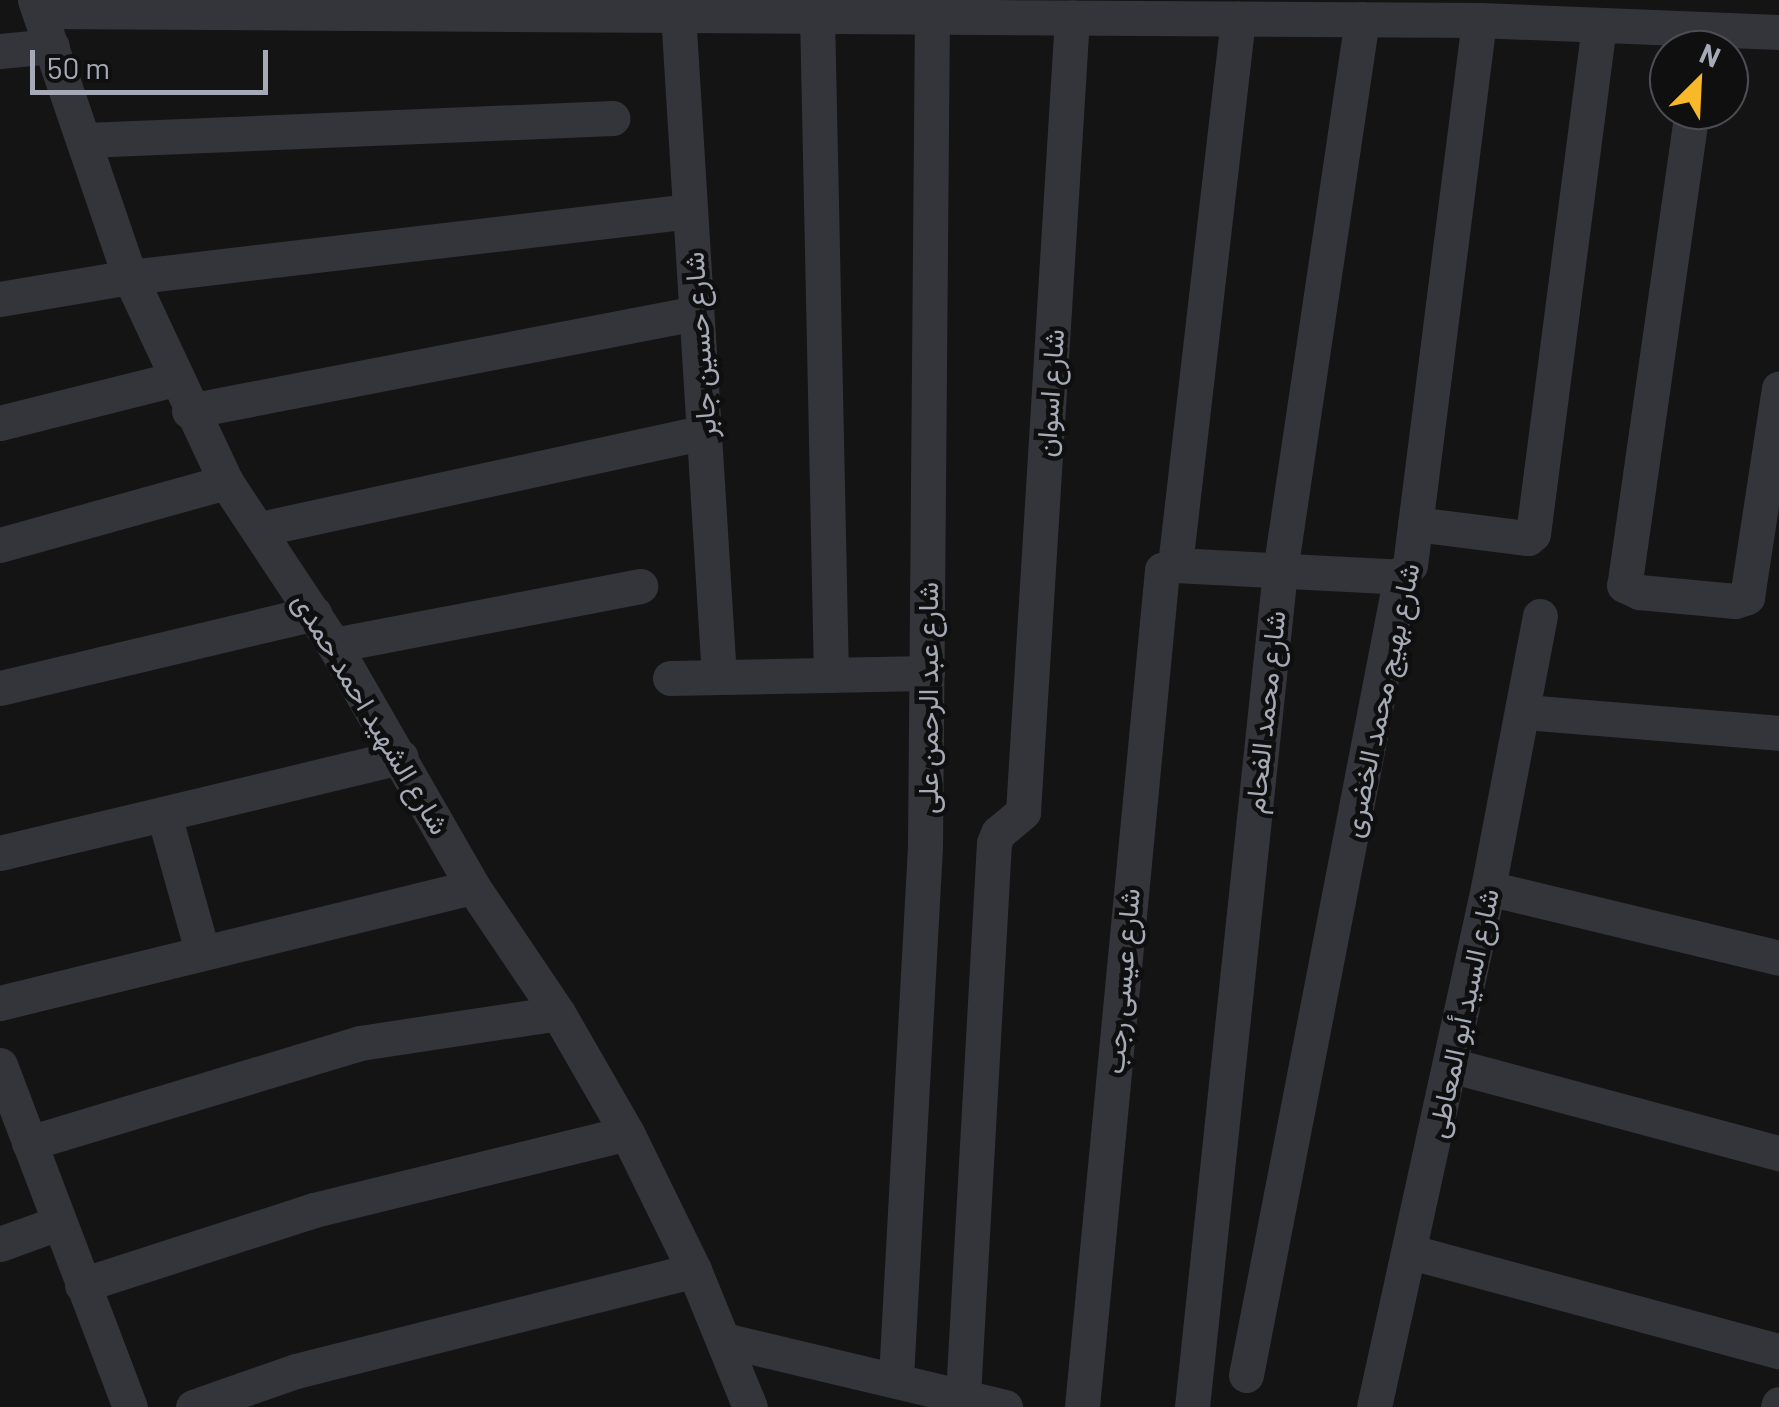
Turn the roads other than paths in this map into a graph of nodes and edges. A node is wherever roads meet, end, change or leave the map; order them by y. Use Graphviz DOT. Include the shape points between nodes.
graph roads {
  1 [pos="37,6"];
  2 [pos="696,8"];
  3 [pos="817,14"];
  4 [pos="932,18"];
  5 [pos="1072,18"];
  6 [pos="1238,19"];
  7 [pos="1362,19"];
  8 [pos="1478,20"];
  9 [pos="1598,25"];
  10 [pos="1649,32"];
  11 [pos="1779,32"];
  12 [pos="1749,35"];
  13 [pos="52,46"];
  14 [pos="0,51"];
  15 [pos="613,118"];
  16 [pos="1689,130"];
  17 [pos="86,140"];
  18 [pos="690,211"];
  19 [pos="130,277"];
  20 [pos="0,299"];
  21 [pos="696,312"];
  22 [pos="174,379"];
  23 [pos="1779,388"];
  24 [pos="190,411"];
  25 [pos="0,423"];
  26 [pos="704,432"];
  27 [pos="226,482"];
  28 [pos="1415,524"];
  29 [pos="260,529"];
  30 [pos="0,545"];
  31 [pos="1175,566"];
  32 [pos="1280,570"];
  33 [pos="1401,577"];
  34 [pos="640,586"];
  35 [pos="314,614"];
  36 [pos="1540,616"];
  37 [pos="334,645"];
  38 [pos="927,673"];
  39 [pos="830,675"];
  40 [pos="719,677"];
  41 [pos="670,678"];
  42 [pos="0,688"];
  43 [pos="1525,712"];
  44 [pos="1779,733"];
  45 [pos="401,757"];
  46 [pos="164,815"];
  47 [pos="0,852"];
  48 [pos="473,887"];
  49 [pos="1488,888"];
  50 [pos="202,951"];
  51 [pos="1779,958"];
  52 [pos="0,1004"];
  53 [pos="558,1013"];
  54 [pos="1450,1065"];
  55 [pos="1,1069"];
  56 [pos="627,1133"];
  57 [pos="30,1142"];
  58 [pos="1779,1153"];
  59 [pos="58,1223"];
  60 [pos="0,1244"];
  61 [pos="1412,1252"];
  62 [pos="694,1270"];
  63 [pos="82,1285"];
  64 [pos="724,1340"];
  65 [pos="1779,1351"];
  66 [pos="1246,1375"];
  67 [pos="896,1377"];
  68 [pos="964,1396"];
  69 [pos="120,1405"];
  70 [pos="1381,1405"];
  71 [pos="194,1407"];
  72 [pos="750,1407"];
  73 [pos="1005,1407"];
  74 [pos="1082,1407"];
  75 [pos="1192,1407"];
  1 -- 2 [label="street"];
  1 -- 13 [label="street, شارع الشهيد احمد حمدى"];
  2 -- 3 [label="street"];
  2 -- 18 [label="street, شارع حسين جابر"];
  3 -- 4 [label="street"];
  3 -- 39 [label="street"];
  4 -- 5 [label="street"];
  4 -- 38 [label="street, شارع عبد الرحمن على"];
  5 -- 6 [label="street"];
  5 -- 68 [label="street, شارع اسوان" via="1023,812 994,843"];
  6 -- 7 [label="street"];
  6 -- 31 [label="street"];
  7 -- 8 [label="street"];
  7 -- 32 [label="street, شارع محمد الفحام"];
  8 -- 9 [label="street"];
  8 -- 28 [label="street, شارع بهيج محمد الخضرى"];
  9 -- 10 [label="street"];
  9 -- 28 [label="street" via="1533,534"];
  11 -- 12 [label="street"];
  13 -- 14 [label="street"];
  13 -- 17 [label="street, شارع الشهيد احمد حمدى"];
  15 -- 17 [label="street"];
  16 -- 23 [label="street" via="1624,584 1638,592 1747,597"];
  17 -- 19 [label="street, شارع الشهيد احمد حمدى"];
  18 -- 19 [label="street"];
  18 -- 21 [label="street, شارع حسين جابر"];
  19 -- 20 [label="street"];
  19 -- 22 [label="street, شارع الشهيد احمد حمدى"];
  21 -- 24 [label="street"];
  21 -- 26 [label="street, شارع حسين جابر"];
  22 -- 24 [label="street, شارع الشهيد احمد حمدى"];
  22 -- 25 [label="street"];
  24 -- 27 [label="street, شارع الشهيد احمد حمدى"];
  26 -- 29 [label="street"];
  26 -- 40 [label="street, شارع حسين جابر"];
  27 -- 29 [label="street, شارع الشهيد احمد حمدى"];
  27 -- 30 [label="street"];
  28 -- 33 [label="street, شارع بهيج محمد الخضرى" via="1410,568"];
  29 -- 35 [label="street, شارع الشهيد احمد حمدى"];
  31 -- 32 [label="street"];
  31 -- 74 [label="street, شارع عيسى رجب" via="1160,576"];
  32 -- 33 [label="street"];
  32 -- 75 [label="street, شارع محمد الفحام"];
  33 -- 66 [label="street, شارع بهيج محمد الخضرى"];
  34 -- 37 [label="street"];
  35 -- 37 [label="street, شارع الشهيد احمد حمدى"];
  35 -- 42 [label="street"];
  36 -- 43 [label="street, شارع السيد أبو المعاطى"];
  37 -- 45 [label="street, شارع الشهيد احمد حمدى"];
  38 -- 39 [label="street"];
  38 -- 67 [label="street, شارع عبد الرحمن على" via="926,846"];
  39 -- 40 [label="street"];
  40 -- 41 [label="street"];
  43 -- 44 [label="street"];
  43 -- 49 [label="street, شارع السيد أبو المعاطى"];
  45 -- 46 [label="street"];
  45 -- 48 [label="street, شارع الشهيد احمد حمدى"];
  46 -- 47 [label="street"];
  46 -- 50 [label="street"];
  48 -- 50 [label="street"];
  48 -- 53 [label="street, شارع الشهيد احمد حمدى"];
  49 -- 51 [label="street"];
  49 -- 54 [label="street, شارع السيد أبو المعاطى"];
  50 -- 52 [label="street"];
  53 -- 56 [label="street, شارع الشهيد احمد حمدى"];
  53 -- 57 [label="street" via="360,1044"];
  54 -- 58 [label="street"];
  54 -- 61 [label="street, شارع السيد أبو المعاطى"];
  55 -- 57 [label="street"];
  56 -- 62 [label="street, شارع الشهيد احمد حمدى"];
  56 -- 63 [label="street" via="314,1210"];
  57 -- 59 [label="street"];
  59 -- 60 [label="street"];
  59 -- 63 [label="street"];
  61 -- 65 [label="street"];
  61 -- 70 [label="street, شارع السيد أبو المعاطى"];
  62 -- 64 [label="street, شارع الشهيد احمد حمدى"];
  62 -- 71 [label="street" via="315,1366"];
  63 -- 69 [label="street"];
  64 -- 67 [label="street"];
  64 -- 72 [label="street, شارع الشهيد احمد حمدى"];
  67 -- 68 [label="street"];
  68 -- 73 [label="street"];
}
